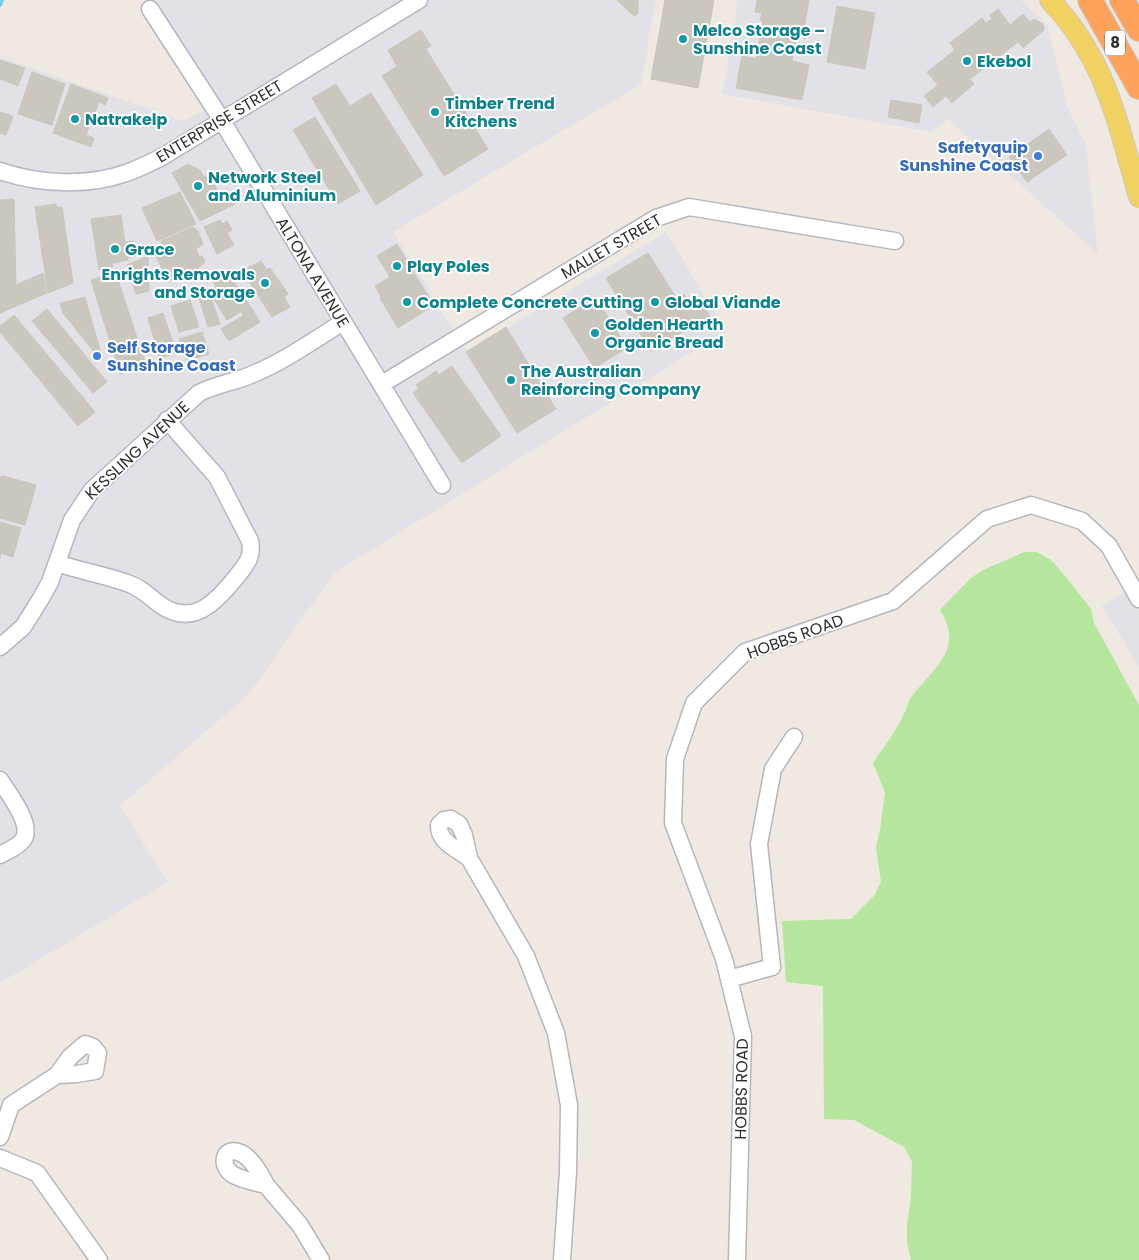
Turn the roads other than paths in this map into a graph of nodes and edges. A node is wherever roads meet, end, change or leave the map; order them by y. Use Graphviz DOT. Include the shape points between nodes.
graph roads {
  1 [pos="419,0"];
  2 [pos="1050,0"];
  3 [pos="1090,0"];
  4 [pos="1122,0"];
  5 [pos="150,9"];
  6 [pos="1139,28"];
  7 [pos="1139,87"];
  8 [pos="221,121"];
  9 [pos="0,171"];
  10 [pos="1139,197"];
  11 [pos="895,241"];
  12 [pos="343,322"];
  13 [pos="382,384"];
  14 [pos="167,420"];
  15 [pos="442,485"];
  16 [pos="57,563"];
  17 [pos="1139,599"];
  18 [pos="0,647"];
  19 [pos="794,737"];
  20 [pos="0,780"];
  21 [pos="0,855"];
  22 [pos="469,858"];
  23 [pos="729,979"];
  24 [pos="57,1075"];
  25 [pos="0,1137"];
  26 [pos="0,1158"];
  27 [pos="266,1185"];
  28 [pos="99,1260"];
  29 [pos="321,1260"];
  30 [pos="562,1260"];
  31 [pos="738,1260"];
  1 -- 8 [label="street, ENTERPRISE STREET"];
  2 -- 10 [label="main road" via="1075,30 1095,62 1114,108"];
  3 -- 7 [label="highway, 8"];
  4 -- 6 [label="highway, 8"];
  5 -- 8 [label="street, ALTONA AVENUE"];
  8 -- 9 [label="street, ENTERPRISE STREET" via="162,157 125,174 103,179 79,182 32,180"];
  8 -- 12 [label="street, ALTONA AVENUE"];
  11 -- 13 [label="street, MALLET STREET" via="689,207 656,218"];
  12 -- 13 [label="street, ALTONA AVENUE"];
  12 -- 14 [label="street, KESSLING AVENUE" via="261,371 199,393"];
  13 -- 15 [label="street, ALTONA AVENUE"];
  14 -- 16 [label="street, KESSLING AVENUE" via="92,490 72,520"];
  14 -- 16 [label="street" via="222,484 250,541 252,550 247,564 213,602 200,612 188,614 160,605 127,583"];
  16 -- 18 [label="street, KESSLING AVENUE" via="50,582 23,627"];
  17 -- 23 [label="street, HOBBS ROAD" via="1109,546 1082,521 1031,505 987,519 893,601 745,652 694,702 675,759 673,823"];
  19 -- 23 [label="street" via="773,769 759,844 772,967"];
  20 -- 21 [label="street" via="26,826 24,839"];
  22 -- 30 [label="street" via="526,956 556,1033 569,1105"];
  23 -- 31 [label="street, HOBBS ROAD" via="743,1036"];
  24 -- 25 [label="street" via="11,1105"];
  26 -- 28 [label="street" via="37,1173"];
  27 -- 29 [label="street" via="300,1225"];
}
